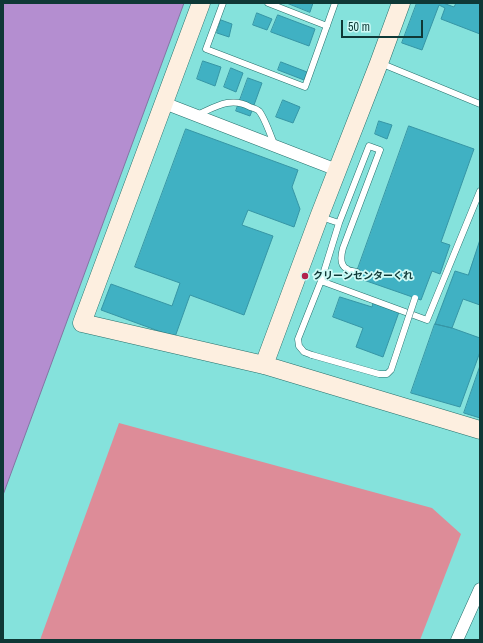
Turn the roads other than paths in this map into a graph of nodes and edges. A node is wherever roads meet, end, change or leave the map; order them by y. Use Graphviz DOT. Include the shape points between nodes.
graph roads {
  1 [pos="201,3"];
  2 [pos="223,3"];
  3 [pos="268,3"];
  4 [pos="335,3"];
  5 [pos="401,3"];
  6 [pos="327,26"];
  7 [pos="379,63"];
  8 [pos="164,103"];
  9 [pos="480,104"];
  10 [pos="195,115"];
  11 [pos="275,146"];
  12 [pos="337,170"];
  13 [pos="480,191"];
  14 [pos="319,217"];
  15 [pos="339,223"];
  16 [pos="357,272"];
  17 [pos="321,281"];
  18 [pos="416,298"];
  19 [pos="264,365"];
  20 [pos="480,430"];
  21 [pos="480,589"];
  22 [pos="457,640"];
  1 -- 8 [label="street"];
  2 -- 6 [label="lane" via="206,49 305,87"];
  3 -- 6 [label="lane"];
  4 -- 6 [label="lane"];
  5 -- 7 [label="street"];
  7 -- 9 [label="lane"];
  7 -- 12 [label="street"];
  8 -- 10 [label="street"];
  8 -- 19 [label="street" via="82,323"];
  10 -- 11 [label="street"];
  10 -- 11 [label="lane" via="225,103 246,104 258,111"];
  11 -- 12 [label="street"];
  12 -- 14 [label="street"];
  13 -- 17 [label="lane" via="427,320"];
  14 -- 15 [label="lane"];
  14 -- 19 [label="street"];
  15 -- 16 [label="lane" via="369,146 380,150 341,255 342,263 347,269"];
  15 -- 17 [label="lane"];
  17 -- 18 [label="lane, bridge" via="298,339 299,346 304,352 312,355 379,374 387,374 391,370"];
  19 -- 20 [label="street"];
  21 -- 22 [label="street"];
}
